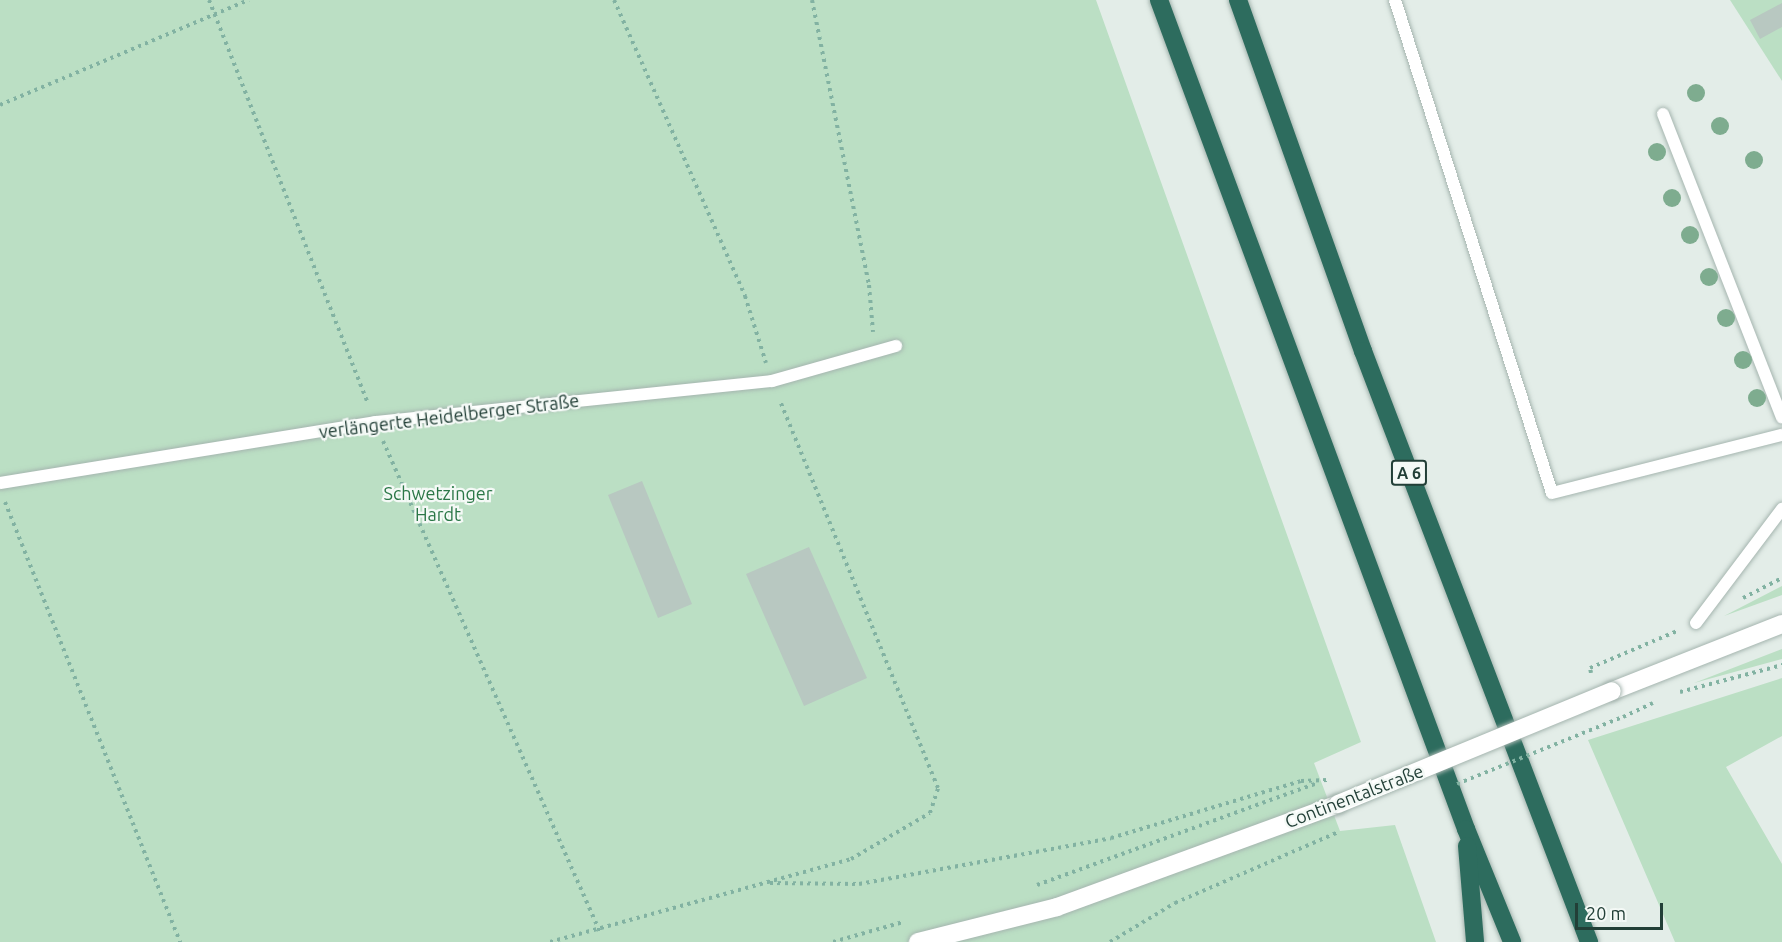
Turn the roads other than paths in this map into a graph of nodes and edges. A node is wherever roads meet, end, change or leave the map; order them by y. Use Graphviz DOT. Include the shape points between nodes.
graph roads {
  1 [pos="1159,0"];
  2 [pos="1238,0"];
  3 [pos="1395,0"];
  4 [pos="1663,114"];
  5 [pos="896,346"];
  6 [pos="1782,417"];
  7 [pos="1782,435"];
  8 [pos="0,483"];
  9 [pos="1782,509"];
  10 [pos="1696,623"];
  11 [pos="1782,624"];
  12 [pos="1466,829"];
  13 [pos="918,942"];
  14 [pos="1475,942"];
  15 [pos="1512,942"];
  16 [pos="1590,942"];
  1 -- 12 [label="highway"];
  2 -- 16 [label="highway, A 6" via="1363,351"];
  3 -- 7 [label="lane" via="1552,493"];
  4 -- 6 [label="lane"];
  5 -- 8 [label="lane, verlängerte Heidelberger Straße" via="772,381 375,422"];
  9 -- 10 [label="lane"];
  11 -- 13 [label="street, Continentalstraße, bridge" via="1338,804 1057,907"];
  12 -- 14 [label="highway"];
  12 -- 15 [label="highway"];
}
